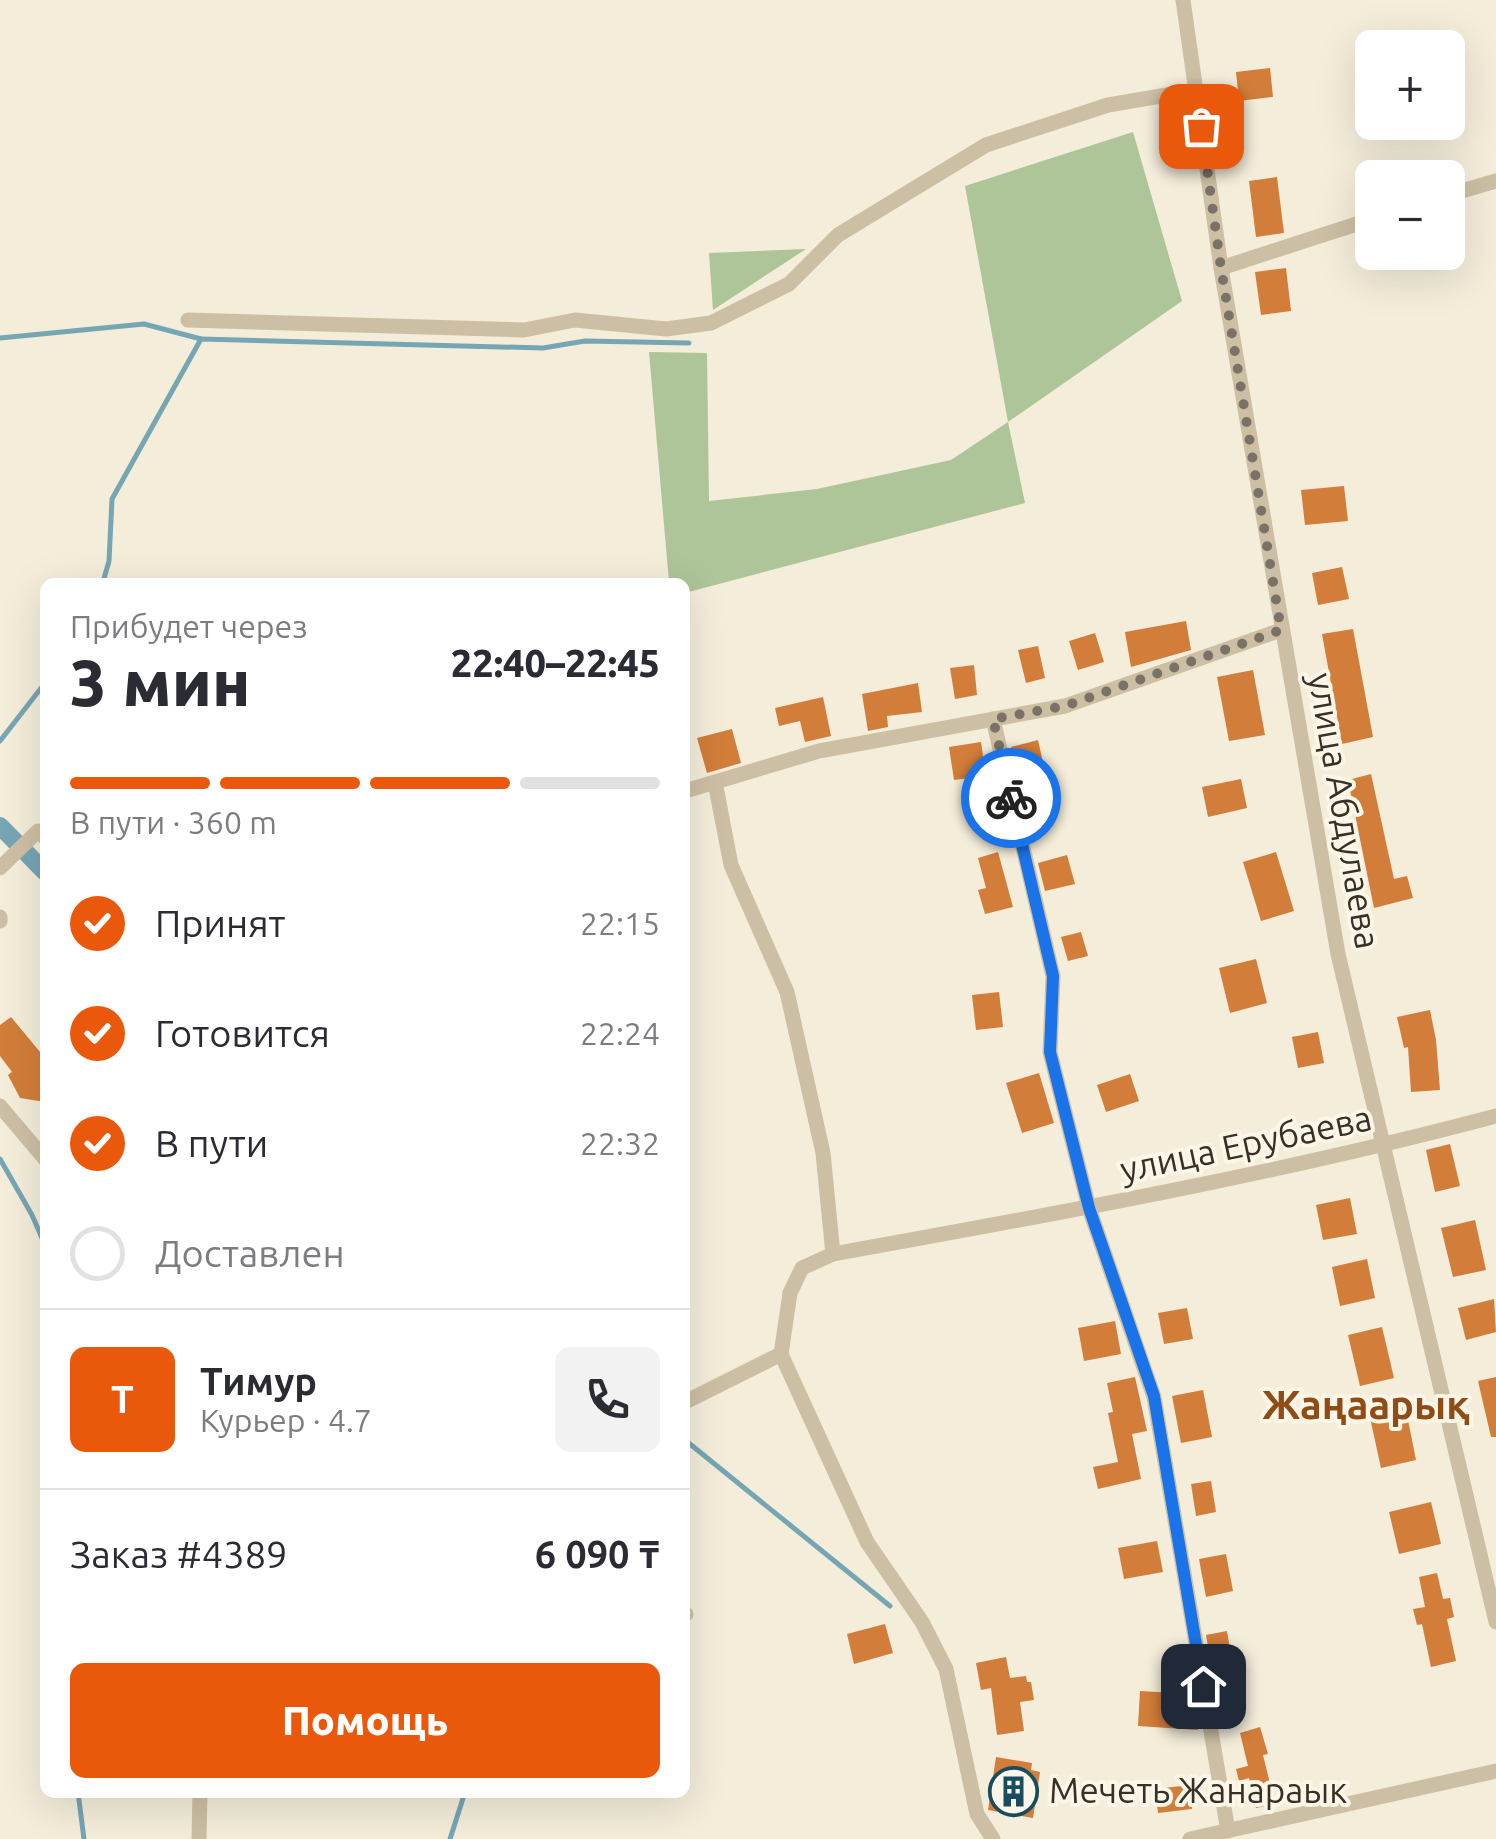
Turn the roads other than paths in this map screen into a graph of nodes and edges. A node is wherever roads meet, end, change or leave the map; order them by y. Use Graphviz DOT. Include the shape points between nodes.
graph roads {
  1 [pos="1183,0"];
  2 [pos="1196,90"];
  3 [pos="1496,181"];
  4 [pos="1465,190"];
  5 [pos="1355,225"];
  6 [pos="1221,268"];
  7 [pos="188,320"];
  8 [pos="1281,630"];
  9 [pos="993,719"];
  10 [pos="715,782"];
  11 [pos="690,790"];
  12 [pos="40,833"];
  13 [pos="0,868"];
  14 [pos="0,1106"];
  15 [pos="1496,1116"];
  16 [pos="1386,1146"];
  17 [pos="40,1152"];
  18 [pos="1089,1208"];
  19 [pos="833,1254"];
  20 [pos="781,1354"];
  21 [pos="690,1398"];
  22 [pos="1496,1622"];
  23 [pos="1496,1771"];
  24 [pos="200,1798"];
  25 [pos="1228,1831"];
  26 [pos="1264,1831"];
  27 [pos="199,1839"];
  28 [pos="993,1839"];
  29 [pos="1190,1839"];
  1 -- 2 [label="street, улица Абдулаева"];
  2 -- 6 [label="street, улица Абдулаева"];
  2 -- 7 [label="street" via="1108,105 986,145 838,235 788,284 711,323 666,329 576,320 524,330"];
  3 -- 4 [label="street"];
  5 -- 6 [label="street"];
  6 -- 8 [label="street, улица Абдулаева"];
  8 -- 9 [label="street" via="1065,706"];
  8 -- 16 [label="street, улица Абдулаева" via="1338,954"];
  9 -- 10 [label="street" via="820,752"];
  9 -- 18 [label="street" via="1053,976 1050,1052"];
  10 -- 11 [label="street"];
  10 -- 19 [label="street" via="730,866 786,992 824,1153"];
  12 -- 13 [label="street"];
  14 -- 17 [label="street"];
  15 -- 16 [label="street, улица Ерубаева"];
  16 -- 18 [label="street, улица Ерубаева"];
  16 -- 22 [label="street, улица Абдулаева"];
  18 -- 19 [label="street, улица Ерубаева"];
  18 -- 25 [label="street" via="1154,1396"];
  19 -- 20 [label="street, улица Ерубаева" via="802,1268 790,1293"];
  20 -- 21 [label="street"];
  20 -- 28 [label="street" via="867,1542 946,1670 976,1814"];
  23 -- 26 [label="street"];
  24 -- 27 [label="street"];
  25 -- 26 [label="street"];
  25 -- 29 [label="street"];
}
